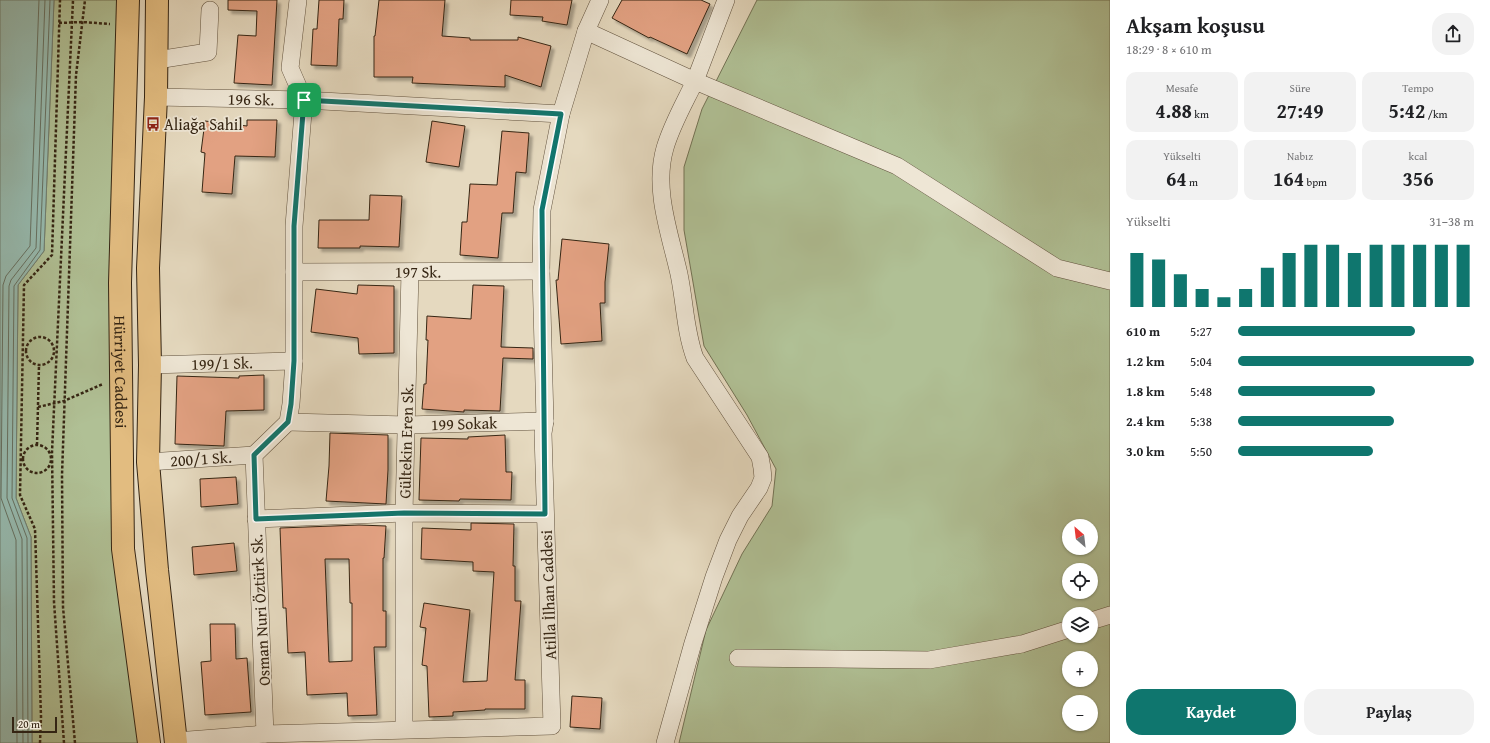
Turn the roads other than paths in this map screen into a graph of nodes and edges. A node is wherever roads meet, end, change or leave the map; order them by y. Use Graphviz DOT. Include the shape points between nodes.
graph roads {
  1 [pos="128,0"];
  2 [pos="157,0"];
  3 [pos="298,0"];
  4 [pos="600,0"];
  5 [pos="726,0"];
  6 [pos="210,10"];
  7 [pos="586,31"];
  8 [pos="157,60"];
  9 [pos="695,81"];
  10 [pos="156,97"];
  11 [pos="304,100"];
  12 [pos="561,114"];
  13 [pos="541,271"];
  14 [pos="294,272"];
  15 [pos="410,272"];
  16 [pos="1110,281"];
  17 [pos="294,361"];
  18 [pos="150,365"];
  19 [pos="545,420"];
  20 [pos="288,422"];
  21 [pos="407,425"];
  22 [pos="254,455"];
  23 [pos="148,462"];
  24 [pos="404,513"];
  25 [pos="545,514"];
  26 [pos="256,519"];
  27 [pos="1110,615"];
  28 [pos="1098,619"];
  29 [pos="1062,631"];
  30 [pos="738,658"];
  31 [pos="404,730"];
  32 [pos="265,734"];
  33 [pos="176,742"];
  34 [pos="149,743"];
  35 [pos="665,743"];
  1 -- 34 [label="highway, Hürriyet Caddesi" via="120,283 123,549"];
  2 -- 8 [label="highway, Hürriyet Caddesi"];
  3 -- 11 [label="street" via="290,68"];
  4 -- 7 [label="street, Atilla İlhan Caddesi"];
  5 -- 9 [label="street"];
  6 -- 8 [label="street" via="208,52"];
  7 -- 9 [label="street"];
  7 -- 12 [label="street, Atilla İlhan Caddesi"];
  8 -- 10 [label="highway, Hürriyet Caddesi"];
  9 -- 16 [label="street" via="897,166 1057,268"];
  9 -- 35 [label="street" via="671,131 665,150 662,180 667,226 695,358 760,457 763,478 728,540 714,577"];
  10 -- 11 [label="street, 196 Sk."];
  10 -- 18 [label="highway, Hürriyet Caddesi" via="148,268"];
  11 -- 12 [label="street, 196 Sk."];
  11 -- 14 [label="street" via="294,226"];
  12 -- 13 [label="street, Atilla İlhan Caddesi" via="542,210"];
  13 -- 15 [label="street, 197 Sk."];
  13 -- 19 [label="street, Atilla İlhan Caddesi"];
  14 -- 15 [label="street, 197 Sk."];
  14 -- 17 [label="street"];
  15 -- 21 [label="street, Gültekin Eren Sk."];
  17 -- 18 [label="street, 199/1 Sk."];
  17 -- 20 [label="street"];
  18 -- 23 [label="highway, Hürriyet Caddesi"];
  19 -- 21 [label="street, 199 Sokak"];
  19 -- 25 [label="street, Atilla İlhan Caddesi"];
  20 -- 21 [label="street, 199 Sokak"];
  20 -- 22 [label="street"];
  21 -- 24 [label="street, Gültekin Eren Sk."];
  22 -- 23 [label="street, 200/1 Sk."];
  22 -- 26 [label="street, Osman Nuri Öztürk Sk."];
  23 -- 33 [label="highway, Hürriyet Caddesi"];
  24 -- 25 [label="street"];
  24 -- 26 [label="street"];
  24 -- 31 [label="street, Gültekin Eren Sk."];
  25 -- 31 [label="street, Atilla İlhan Caddesi" via="552,726"];
  26 -- 32 [label="street, Osman Nuri Öztürk Sk."];
  27 -- 28 [label="street"];
  29 -- 30 [label="street" via="1022,644 929,660"];
  31 -- 32 [label="street, Atilla İlhan Caddesi"];
  32 -- 33 [label="street, Atilla İlhan Caddesi"];
}
